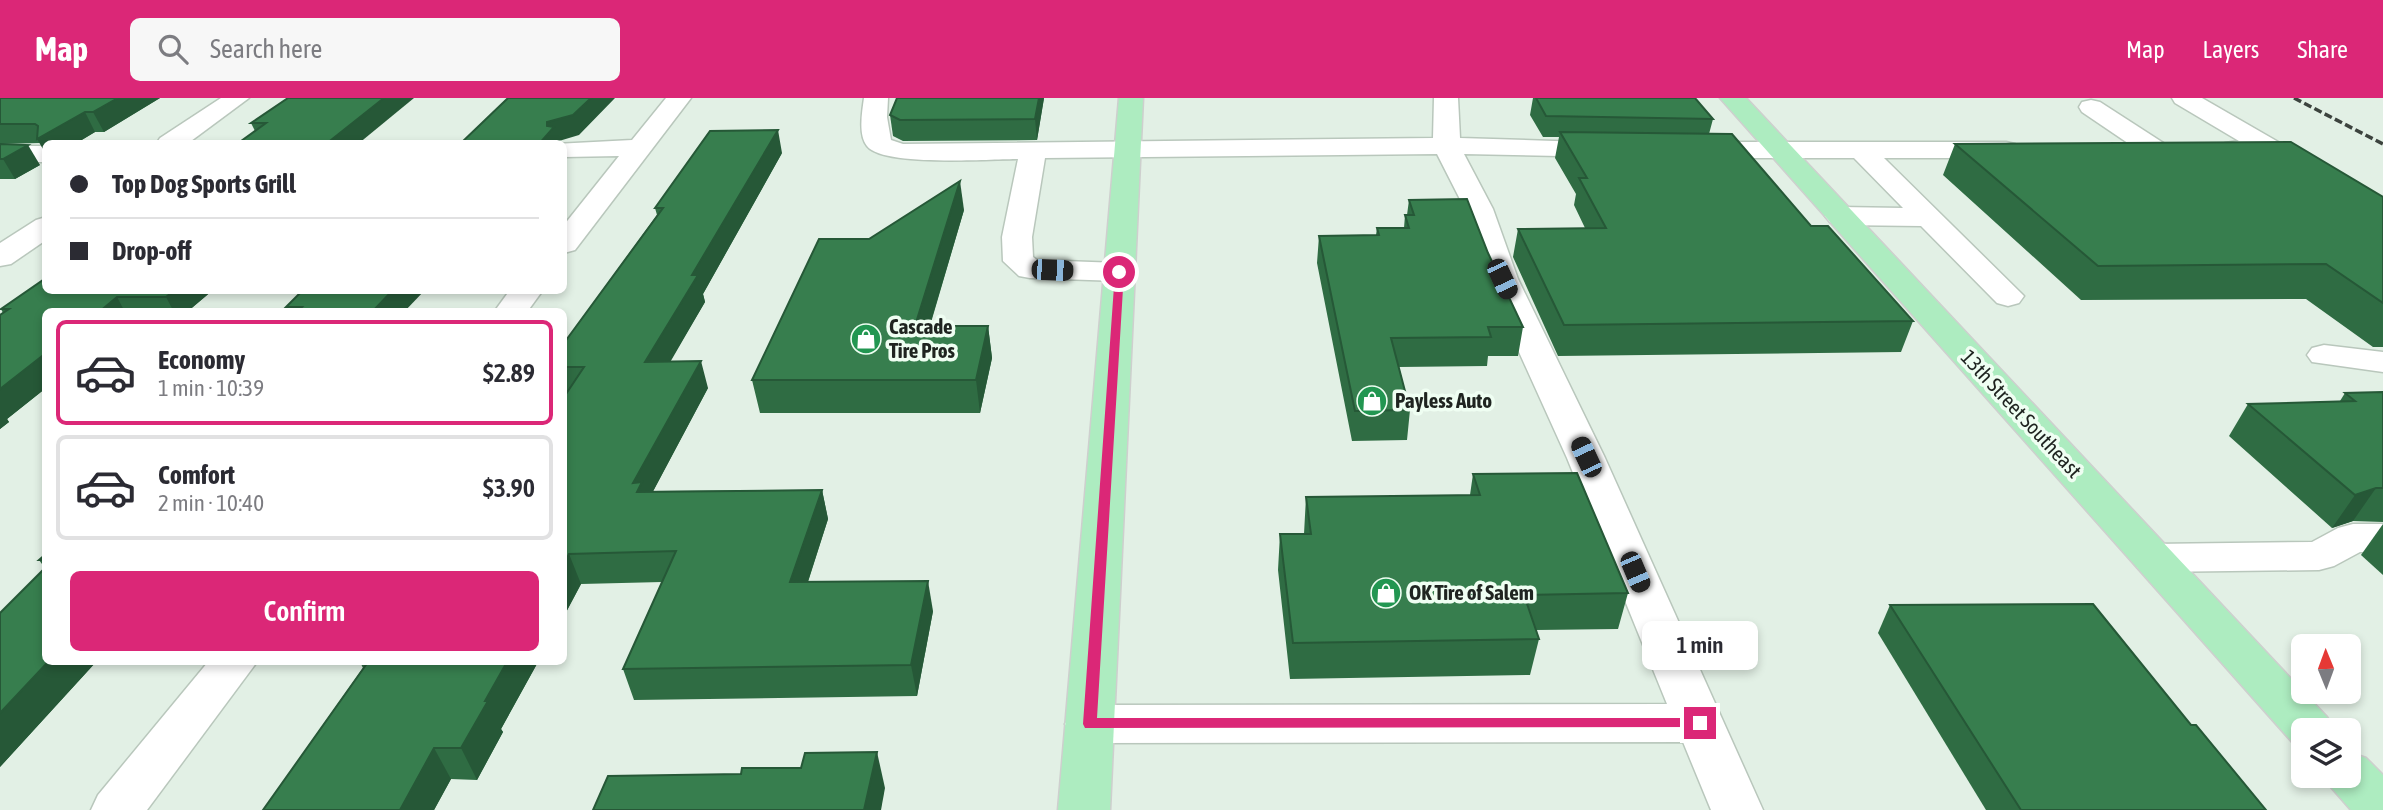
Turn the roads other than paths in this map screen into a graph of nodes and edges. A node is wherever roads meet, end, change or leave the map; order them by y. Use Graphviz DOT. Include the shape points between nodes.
graph roads {
  1 [pos="237,98"];
  2 [pos="678,98"];
  3 [pos="876,98"];
  4 [pos="1131,98"];
  5 [pos="1446,98"];
  6 [pos="1732,98"];
  7 [pos="2184,98"];
  8 [pos="2091,107"];
  9 [pos="175,140"];
  10 [pos="1446,146"];
  11 [pos="640,148"];
  12 [pos="1128,148"];
  13 [pos="567,149"];
  14 [pos="1626,149"];
  15 [pos="1033,150"];
  16 [pos="1668,150"];
  17 [pos="2030,150"];
  18 [pos="2114,150"];
  19 [pos="2182,150"];
  20 [pos="1863,151"];
  21 [pos="1781,152"];
  22 [pos="0,154"];
  23 [pos="42,154"];
  24 [pos="1840,216"];
  25 [pos="1928,216"];
  26 [pos="42,229"];
  27 [pos="567,240"];
  28 [pos="0,257"];
  29 [pos="1119,272"];
  30 [pos="524,294"];
  31 [pos="2008,296"];
  32 [pos="513,308"];
  33 [pos="2324,355"];
  34 [pos="2383,362"];
  35 [pos="2383,538"];
  36 [pos="2153,558"];
  37 [pos="232,665"];
  38 [pos="2299,718"];
  39 [pos="1700,723"];
  40 [pos="1090,724"];
  41 [pos="117,810"];
  42 [pos="1084,810"];
  43 [pos="1737,810"];
  1 -- 9 [label="street"];
  2 -- 11 [label="street"];
  3 -- 15 [label="street" via="878,143 884,147 902,152"];
  4 -- 12 [label="main road"];
  5 -- 10 [label="street"];
  6 -- 21 [label="main road, 13th Street Southeast"];
  7 -- 19 [label="street" via="2271,149"];
  8 -- 19 [label="street"];
  10 -- 12 [label="street"];
  10 -- 14 [label="street"];
  10 -- 39 [label="street" via="1479,209 1502,279 1586,457"];
  11 -- 13 [label="street"];
  11 -- 27 [label="street"];
  12 -- 15 [label="street"];
  12 -- 29 [label="main road"];
  15 -- 29 [label="street" via="1017,237 1018,261 1030,269"];
  16 -- 21 [label="street"];
  17 -- 20 [label="street"];
  18 -- 19 [label="street"];
  20 -- 21 [label="street"];
  20 -- 25 [label="street"];
  21 -- 24 [label="main road, 13th Street Southeast"];
  22 -- 23 [label="street"];
  24 -- 25 [label="street"];
  24 -- 36 [label="main road, 13th Street Southeast"];
  25 -- 31 [label="street"];
  26 -- 28 [label="street"];
  29 -- 40 [label="main road"];
  30 -- 32 [label="street"];
  33 -- 34 [label="street"];
  35 -- 36 [label="street" via="2353,538 2319,556"];
  36 -- 38 [label="main road, 13th Street Southeast"];
  37 -- 41 [label="street"];
  39 -- 40 [label="street"];
  39 -- 43 [label="street"];
  40 -- 42 [label="main road"];
}
